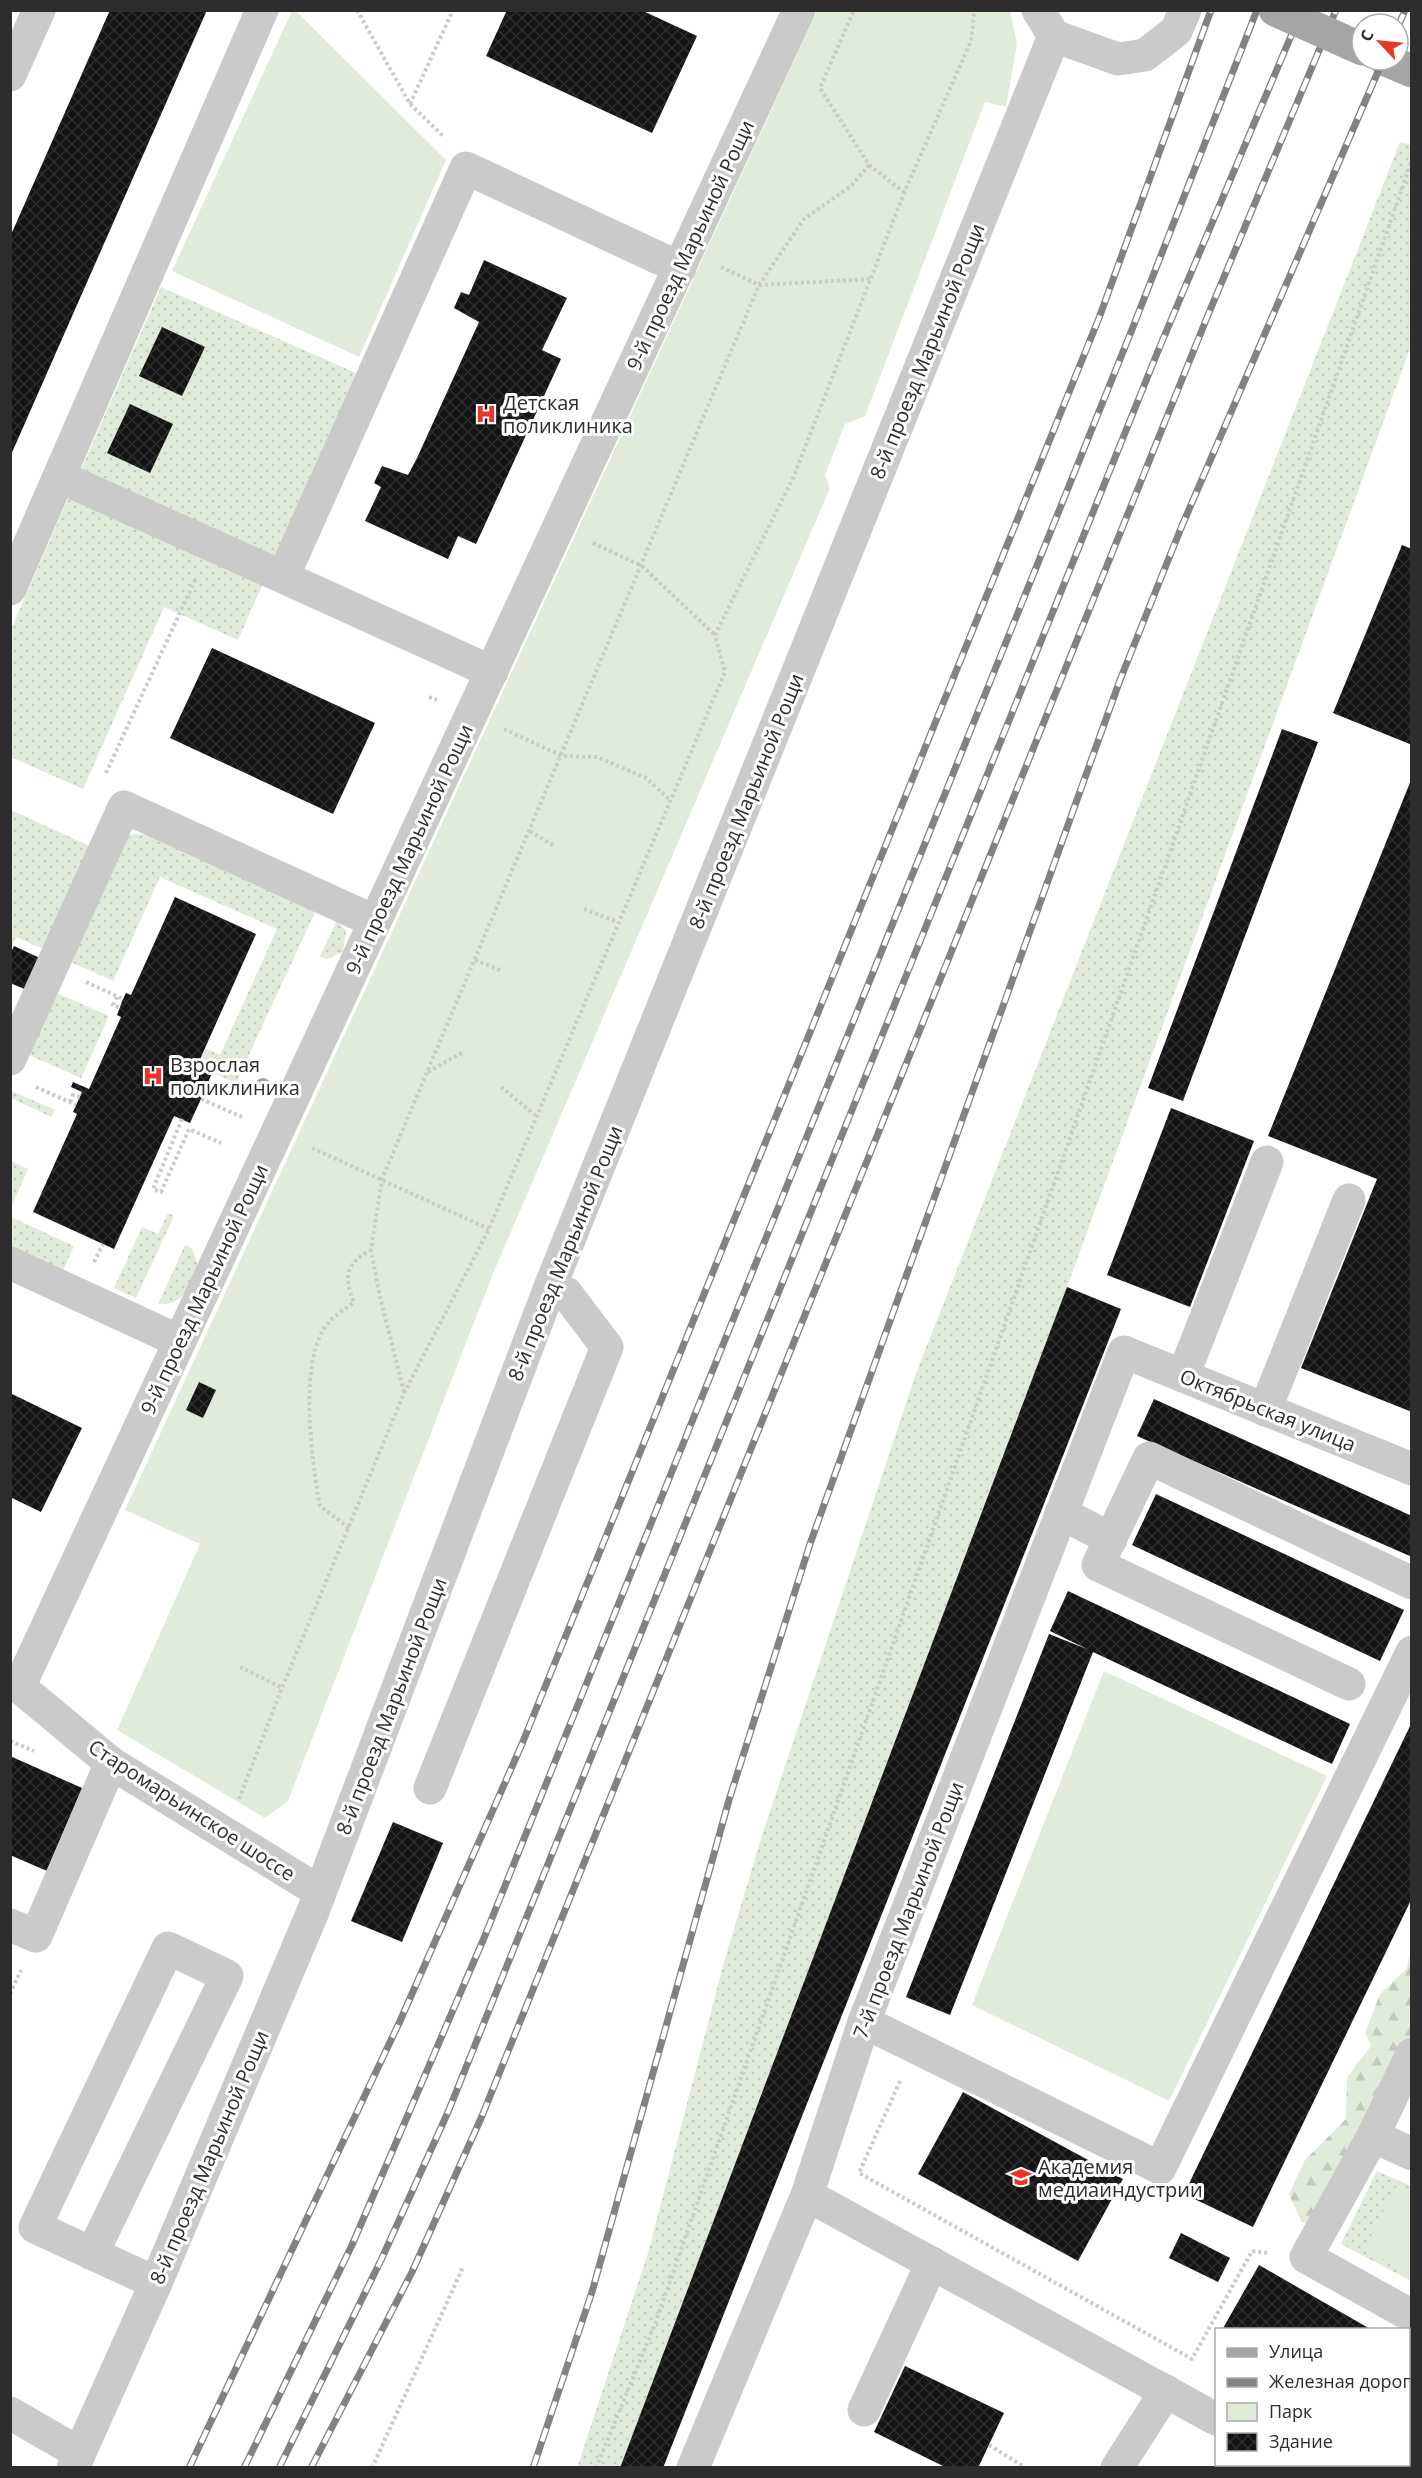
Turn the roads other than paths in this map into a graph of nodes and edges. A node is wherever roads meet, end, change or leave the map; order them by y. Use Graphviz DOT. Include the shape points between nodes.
graph roads {
  1 [pos="39,10"];
  2 [pos="262,10"];
  3 [pos="799,10"];
  4 [pos="1185,10"];
  5 [pos="1275,10"];
  6 [pos="1046,23"];
  7 [pos="1350,44"];
  8 [pos="10,75"];
  9 [pos="683,260"];
  10 [pos="60,477"];
  11 [pos="283,578"];
  12 [pos="10,589"];
  13 [pos="492,672"];
  14 [pos="374,921"];
  15 [pos="19,1071"];
  16 [pos="1267,1162"];
  17 [pos="1349,1200"];
  18 [pos="10,1263"];
  19 [pos="550,1287"];
  20 [pos="179,1341"];
  21 [pos="1124,1352"];
  22 [pos="1183,1376"];
  23 [pos="1265,1410"];
  24 [pos="1412,1469"];
  25 [pos="1061,1514"];
  26 [pos="1111,1539"];
  27 [pos="1412,1582"];
  28 [pos="1412,1652"];
  29 [pos="15,1683"];
  30 [pos="1349,1684"];
  31 [pos="111,1763"];
  32 [pos="430,1788"];
  33 [pos="320,1892"];
  34 [pos="10,1925"];
  35 [pos="864,2022"];
  36 [pos="1412,2054"];
  37 [pos="1373,2136"];
  38 [pos="1412,2154"];
  39 [pos="807,2195"];
  40 [pos="92,2253"];
  41 [pos="932,2263"];
  42 [pos="156,2283"];
  43 [pos="1412,2316"];
  44 [pos="1166,2391"];
  45 [pos="864,2410"];
  46 [pos="10,2413"];
  47 [pos="1215,2418"];
  48 [pos="76,2460"];
  49 [pos="693,2468"];
  50 [pos="1117,2468"];
  1 -- 8 [label="street"];
  2 -- 10 [label="street"];
  3 -- 9 [label="street, 9-й проезд Марьиной Рощи"];
  4 -- 6 [label="street" via="1176,32 1145,55 1118,59"];
  5 -- 7 [label="main road, bridge"];
  6 -- 19 [label="street, 8-й проезд Марьиной Рощи"];
  9 -- 11 [label="street" via="466,168"];
  9 -- 13 [label="street, 9-й проезд Марьиной Рощи"];
  10 -- 11 [label="street"];
  10 -- 12 [label="street"];
  11 -- 13 [label="street"];
  13 -- 14 [label="street, 9-й проезд Марьиной Рощи"];
  14 -- 15 [label="street" via="124,807"];
  14 -- 20 [label="street, 9-й проезд Марьиной Рощи"];
  16 -- 22 [label="street"];
  17 -- 23 [label="street"];
  18 -- 20 [label="street"];
  19 -- 32 [label="street" via="566,1293 607,1347"];
  19 -- 33 [label="street, 8-й проезд Марьиной Рощи"];
  20 -- 29 [label="street, 9-й проезд Марьиной Рощи"];
  21 -- 22 [label="street, Октябрьская улица"];
  21 -- 25 [label="street, 7-й проезд Марьиной Рощи"];
  22 -- 23 [label="street, Октябрьская улица"];
  23 -- 24 [label="street, Октябрьская улица"];
  25 -- 26 [label="street"];
  25 -- 35 [label="street, 7-й проезд Марьиной Рощи"];
  26 -- 27 [label="street" via="1149,1458"];
  26 -- 30 [label="street" via="1098,1565"];
  28 -- 35 [label="street" via="1160,2168"];
  29 -- 31 [label="street, Старомарьинское шоссе"];
  31 -- 33 [label="street, Старомарьинское шоссе"];
  31 -- 34 [label="street" via="36,1936"];
  33 -- 42 [label="street, 8-й проезд Марьиной Рощи"];
  35 -- 39 [label="street, 7-й проезд Марьиной Рощи"];
  36 -- 37 [label="street"];
  37 -- 38 [label="street"];
  37 -- 43 [label="street" via="1306,2257"];
  39 -- 41 [label="street"];
  39 -- 49 [label="street, 7-й проезд Марьиной Рощи"];
  40 -- 40 [label="street" via="35,2227 168,1948 227,1976"];
  40 -- 42 [label="street"];
  41 -- 44 [label="street"];
  41 -- 45 [label="street"];
  42 -- 48 [label="street, 8-й проезд Марьиной Рощи"];
  44 -- 47 [label="street"];
  44 -- 50 [label="street"];
  46 -- 48 [label="street"];
}
